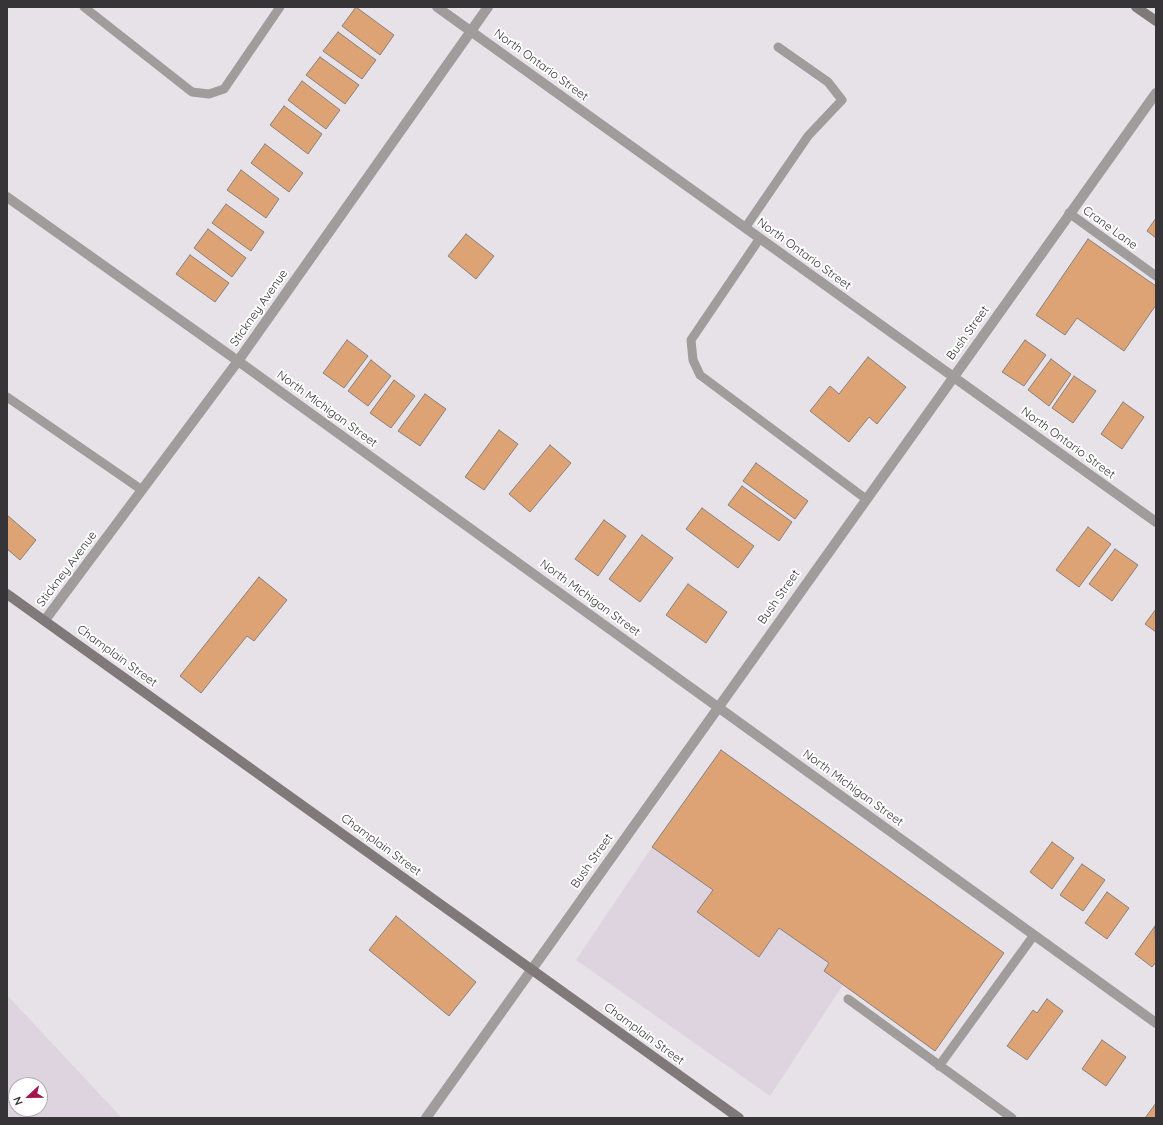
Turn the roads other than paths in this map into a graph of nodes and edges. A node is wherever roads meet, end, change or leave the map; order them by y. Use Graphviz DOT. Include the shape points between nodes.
graph roads {
  1 [pos="84,7"];
  2 [pos="280,7"];
  3 [pos="437,7"];
  4 [pos="488,7"];
  5 [pos="1136,7"];
  6 [pos="1156,21"];
  7 [pos="471,31"];
  8 [pos="778,46"];
  9 [pos="1156,93"];
  10 [pos="7,197"];
  11 [pos="1070,214"];
  12 [pos="745,228"];
  13 [pos="760,238"];
  14 [pos="1156,276"];
  15 [pos="238,361"];
  16 [pos="953,376"];
  17 [pos="7,397"];
  18 [pos="142,490"];
  19 [pos="866,499"];
  20 [pos="1156,522"];
  21 [pos="7,594"];
  22 [pos="45,620"];
  23 [pos="718,706"];
  24 [pos="1034,935"];
  25 [pos="531,969"];
  26 [pos="848,999"];
  27 [pos="1156,1023"];
  28 [pos="939,1066"];
  29 [pos="426,1118"];
  30 [pos="739,1118"];
  31 [pos="1012,1118"];
  1 -- 2 [label="lane" via="192,92 209,94 224,89"];
  3 -- 7 [label="street, North Ontario Street"];
  4 -- 7 [label="street, Stickney Avenue"];
  5 -- 6 [label="main road"];
  7 -- 12 [label="street, North Ontario Street"];
  7 -- 15 [label="street, Stickney Avenue"];
  8 -- 12 [label="lane" via="828,82 842,100 808,136"];
  9 -- 11 [label="street, Bush Street"];
  10 -- 15 [label="street, North Michigan Street"];
  11 -- 14 [label="lane, Crane Lane"];
  11 -- 16 [label="street, Bush Street"];
  12 -- 13 [label="street, North Ontario Street"];
  13 -- 16 [label="street, North Ontario Street"];
  13 -- 19 [label="lane" via="691,340 693,360 700,375"];
  15 -- 18 [label="street, Stickney Avenue"];
  15 -- 23 [label="street, North Michigan Street"];
  16 -- 19 [label="street, Bush Street"];
  16 -- 20 [label="street, North Ontario Street"];
  17 -- 18 [label="lane"];
  18 -- 22 [label="street, Stickney Avenue"];
  19 -- 23 [label="street, Bush Street"];
  21 -- 22 [label="main road, Champlain Street"];
  22 -- 25 [label="main road, Champlain Street"];
  23 -- 24 [label="street, North Michigan Street"];
  23 -- 25 [label="street, Bush Street"];
  24 -- 27 [label="street, North Michigan Street"];
  24 -- 28 [label="lane"];
  25 -- 29 [label="street, Bush Street"];
  25 -- 30 [label="main road, Champlain Street"];
  26 -- 28 [label="lane"];
  28 -- 31 [label="lane"];
}
